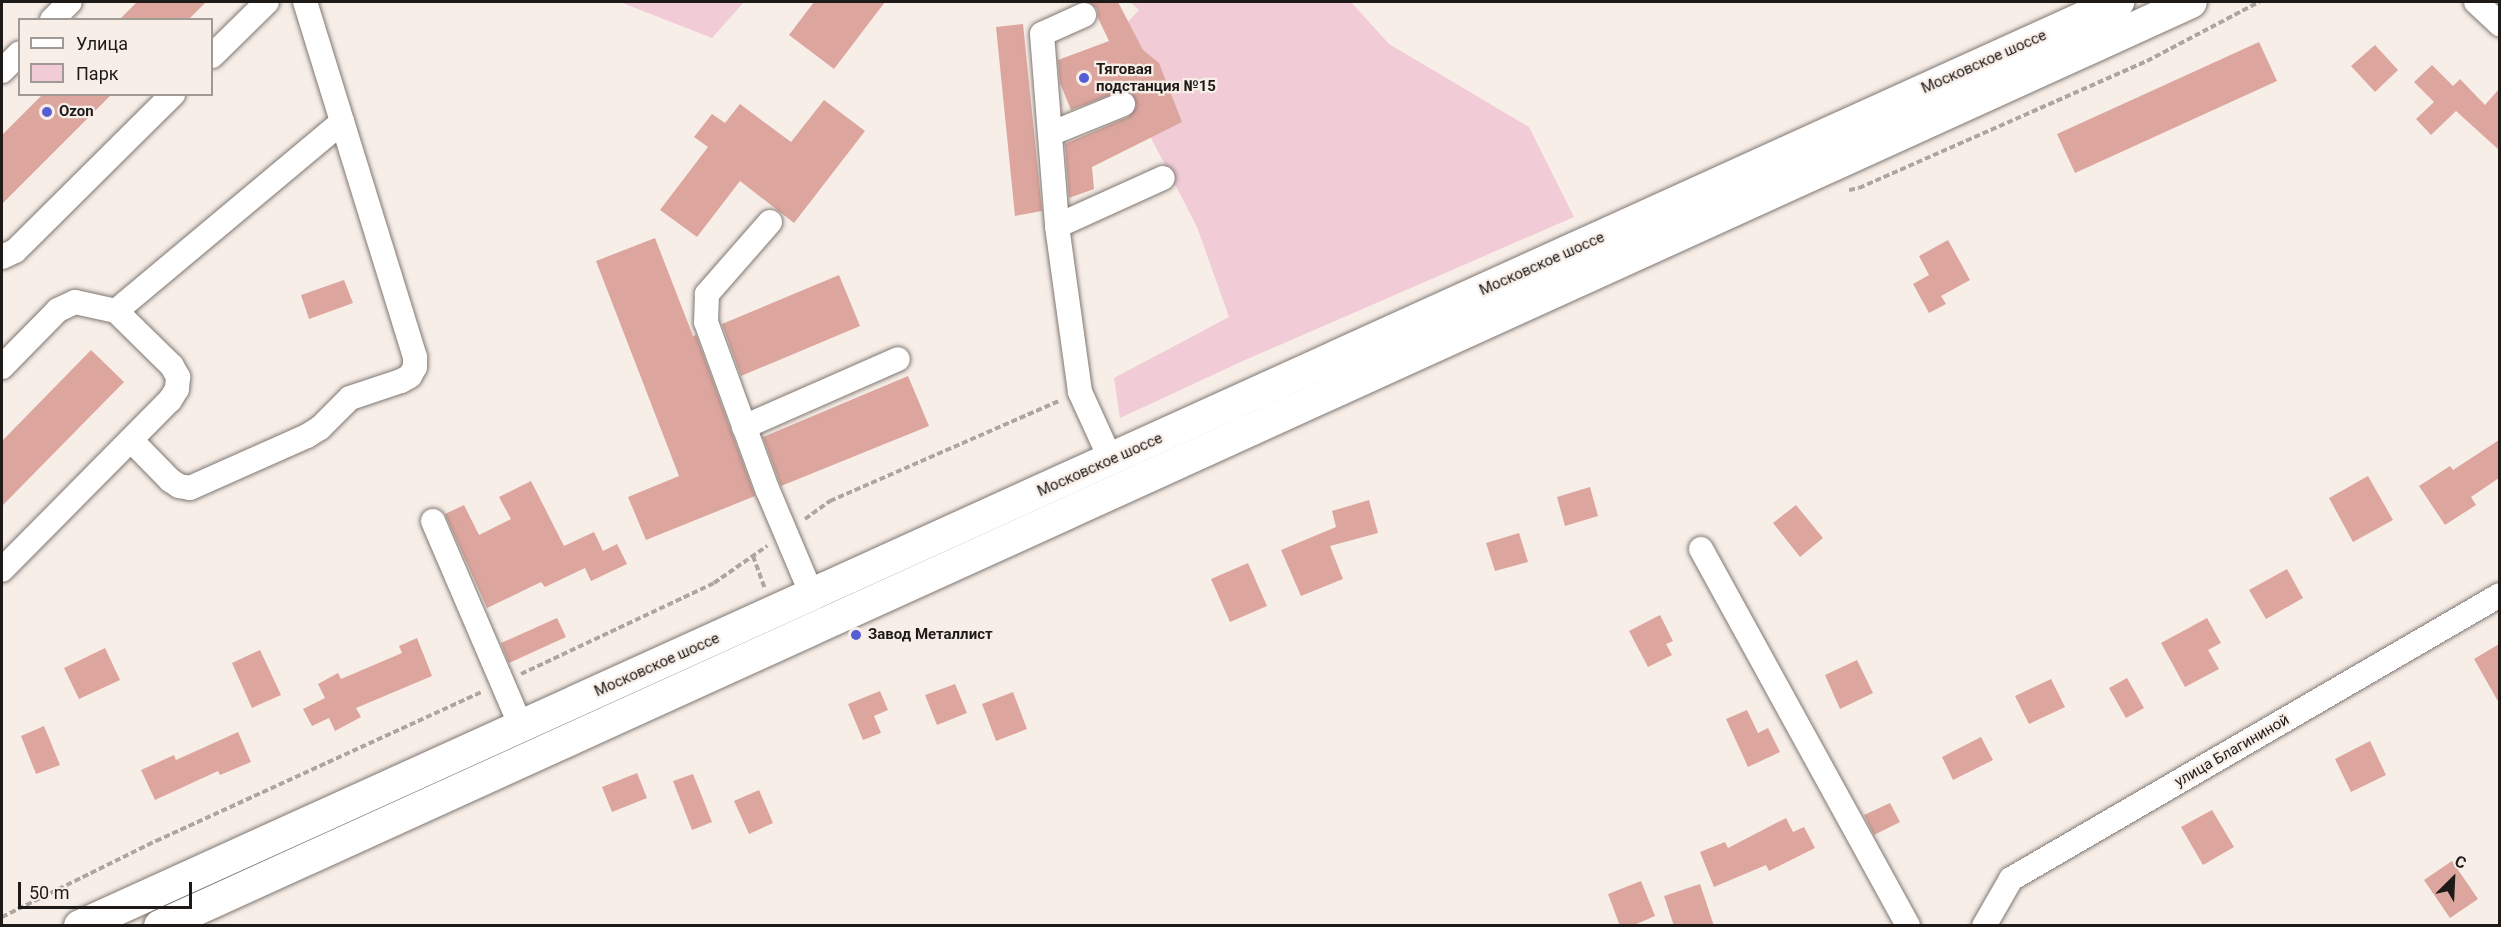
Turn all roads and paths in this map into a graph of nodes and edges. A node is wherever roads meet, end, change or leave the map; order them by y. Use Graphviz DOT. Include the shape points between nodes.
graph roads {
  1 [pos="267,2"];
  2 [pos="305,2"];
  3 [pos="2118,2"];
  4 [pos="2191,2"];
  5 [pos="2476,2"];
  6 [pos="1084,15"];
  7 [pos="2499,24"];
  8 [pos="18,55"];
  9 [pos="213,55"];
  10 [pos="2,71"];
  11 [pos="171,96"];
  12 [pos="1123,104"];
  13 [pos="342,122"];
  14 [pos="1050,134"];
  15 [pos="1163,178"];
  16 [pos="770,222"];
  17 [pos="1057,226"];
  18 [pos="2,256"];
  19 [pos="116,311"];
  20 [pos="898,359"];
  21 [pos="2,367"];
  22 [pos="1080,392"];
  23 [pos="744,427"];
  24 [pos="131,440"];
  25 [pos="1111,460"];
  26 [pos="432,521"];
  27 [pos="784,534"];
  28 [pos="1701,549"];
  29 [pos="2,570"];
  30 [pos="812,595"];
  31 [pos="2499,596"];
  32 [pos="501,683"];
  33 [pos="521,726"];
  34 [pos="170,884"];
  35 [pos="2,917"];
  36 [pos="179,922"];
  37 [pos="80,926"];
  38 [pos="1908,926"];
  39 [pos="1984,926"];
  1 -- 9 [label="street"];
  2 -- 13 [label="street"];
  3 -- 25 [label="main road, Московское шоссе"];
  4 -- 36 [label="main road, Московское шоссе"];
  5 -- 7 [label="street"];
  6 -- 14 [label="street" via="1042,34"];
  8 -- 10 [label="street"];
  11 -- 18 [label="street" via="15,251"];
  12 -- 14 [label="street"];
  13 -- 19 [label="street"];
  13 -- 24 [label="street" via="414,357 415,367 410,376 350,398 307,436 190,488 170,480"];
  14 -- 17 [label="street"];
  15 -- 17 [label="street"];
  16 -- 23 [label="street" via="707,294 706,322"];
  17 -- 22 [label="street"];
  19 -- 21 [label="street" via="88,303 66,305"];
  19 -- 24 [label="street" via="178,377 170,400"];
  20 -- 23 [label="street"];
  22 -- 25 [label="street"];
  22 -- 27 [label="path" via="830,501"];
  23 -- 27 [label="street"];
  24 -- 29 [label="street"];
  25 -- 30 [label="main road, Московское шоссе"];
  26 -- 32 [label="street"];
  27 -- 30 [label="street"];
  27 -- 32 [label="path" via="714,583"];
  28 -- 38 [label="street"];
  30 -- 33 [label="main road, Московское шоссе"];
  31 -- 39 [label="street, улица Благининой" via="2011,879"];
  32 -- 33 [label="street"];
  32 -- 35 [label="path" via="156,841"];
  33 -- 34 [label="main road, Московское шоссе"];
  34 -- 36 [label="street"];
  34 -- 37 [label="main road, Московское шоссе"];
}
